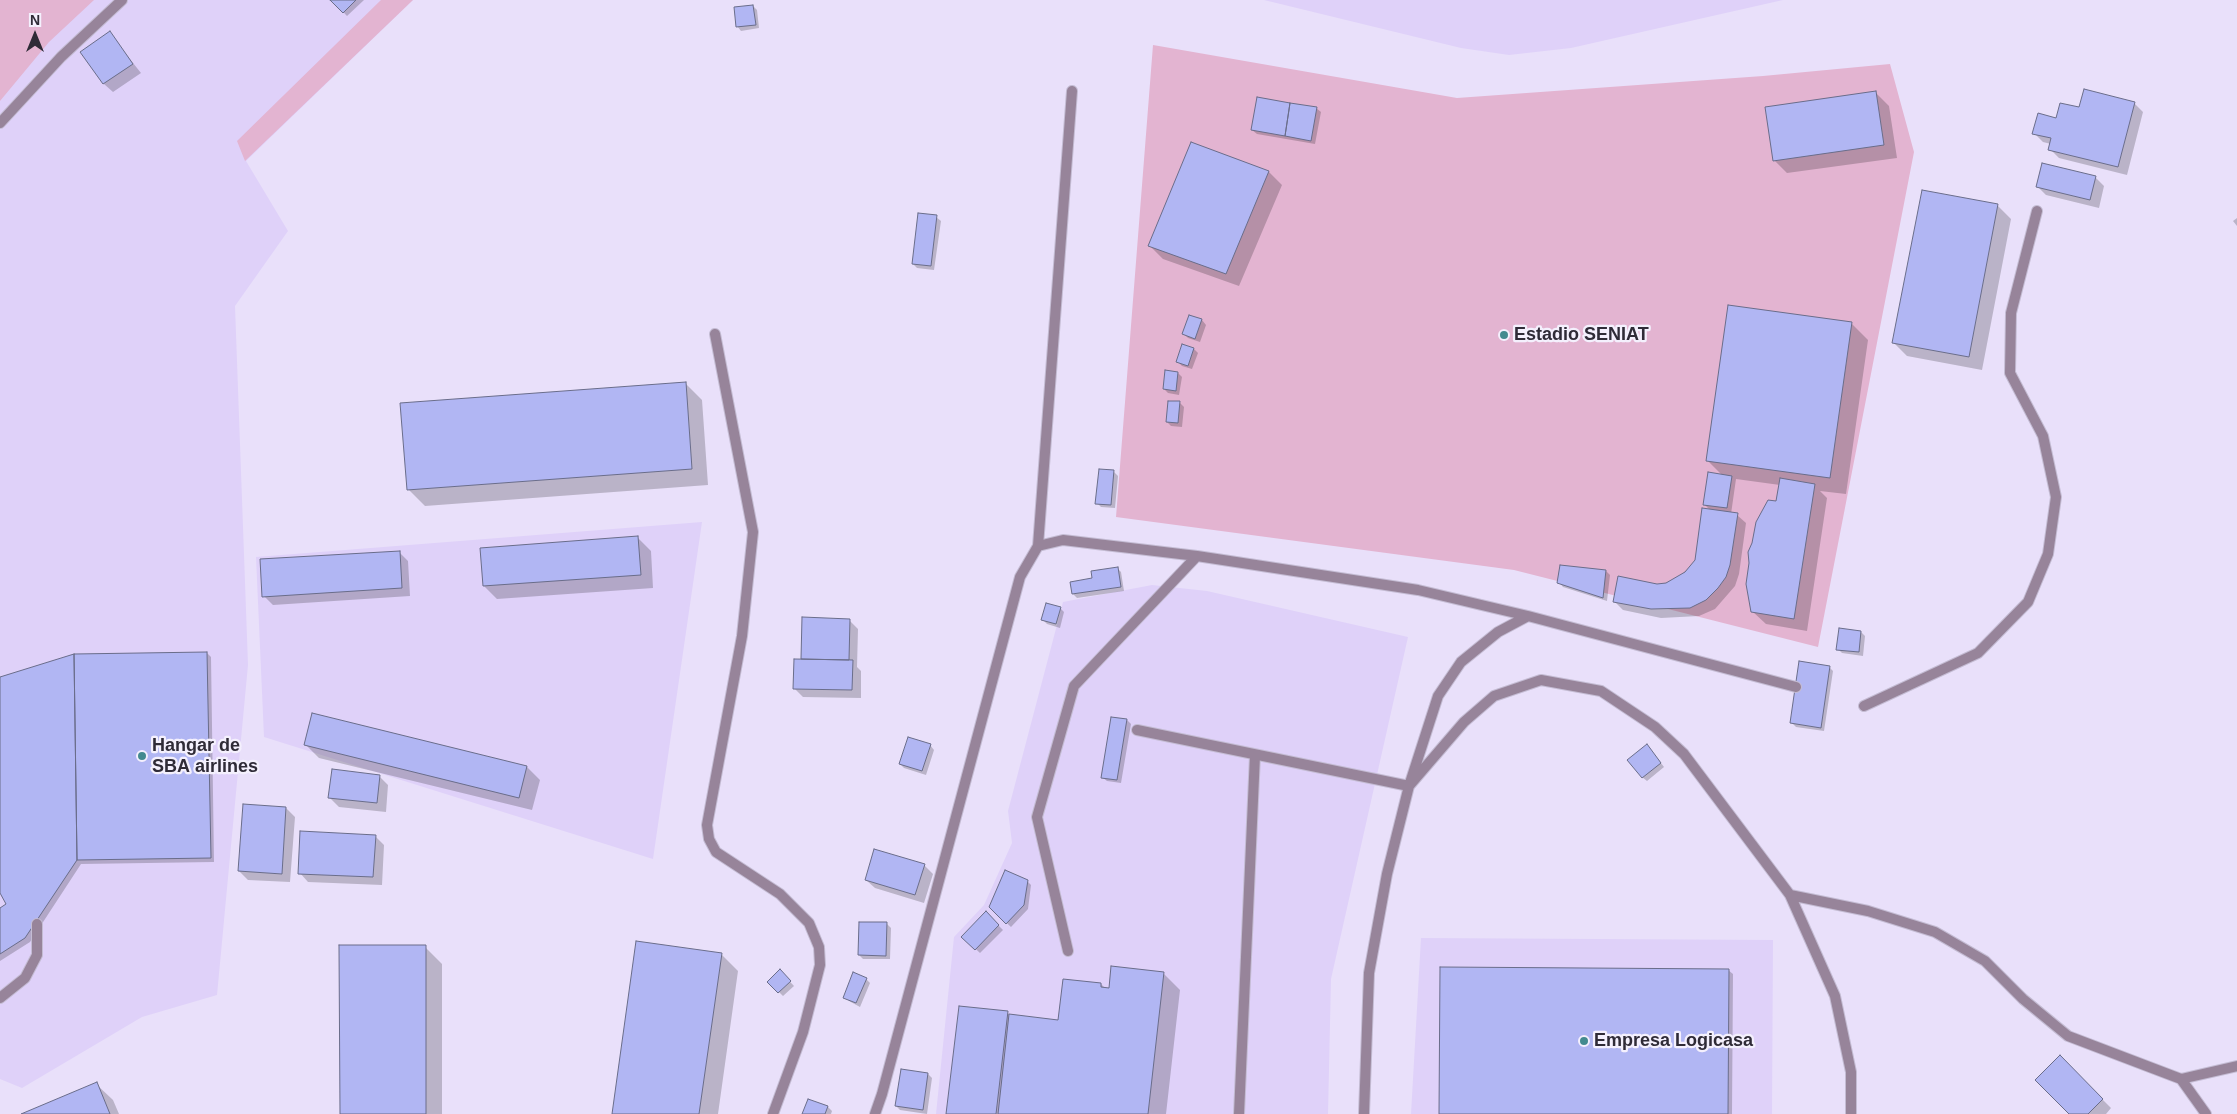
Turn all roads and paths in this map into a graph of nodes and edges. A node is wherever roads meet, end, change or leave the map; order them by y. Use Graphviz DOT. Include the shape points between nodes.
graph roads {
  1 [pos="122,0"];
  2 [pos="1072,91"];
  3 [pos="0,123"];
  4 [pos="2037,211"];
  5 [pos="715,334"];
  6 [pos="1038,546"];
  7 [pos="1197,556"];
  8 [pos="1528,616"];
  9 [pos="1796,687"];
  10 [pos="1864,706"];
  11 [pos="1137,730"];
  12 [pos="1255,755"];
  13 [pos="1408,786"];
  14 [pos="1790,895"];
  15 [pos="37,924"];
  16 [pos="1068,950"];
  17 [pos="0,998"];
  18 [pos="2237,1066"];
  19 [pos="2181,1079"];
  20 [pos="773,1114"];
  21 [pos="875,1114"];
  22 [pos="1239,1114"];
  23 [pos="1364,1114"];
  24 [pos="1851,1114"];
  25 [pos="2206,1114"];
  1 -- 3 [label="lane" via="61,57"];
  2 -- 6 [label="lane"];
  4 -- 10 [label="lane" via="2011,313 2010,373 2043,436 2056,497 2048,554 2028,602 1978,653"];
  5 -- 20 [label="lane" via="753,532 742,636 707,825 708,839 716,852 780,894 808,923 819,946 820,966 803,1032"];
  6 -- 7 [label="lane" via="1063,540"];
  6 -- 21 [label="lane" via="1020,577"];
  7 -- 8 [label="lane" via="1418,590"];
  7 -- 16 [label="lane" via="1074,686 1037,817"];
  8 -- 9 [label="lane"];
  8 -- 13 [label="lane" via="1498,632 1461,662 1438,696"];
  11 -- 12 [label="lane"];
  12 -- 13 [label="lane"];
  12 -- 22 [label="lane"];
  13 -- 14 [label="lane" via="1464,722 1494,696 1541,680 1601,691 1655,727 1684,754"];
  13 -- 23 [label="lane" via="1387,874 1369,974"];
  14 -- 19 [label="lane" via="1868,911 1935,932 1985,961 2023,999 2068,1036"];
  14 -- 24 [label="lane" via="1835,996 1851,1072"];
  15 -- 17 [label="lane" via="37,955 26,978"];
  18 -- 19 [label="lane"];
  19 -- 25 [label="lane"];
}
